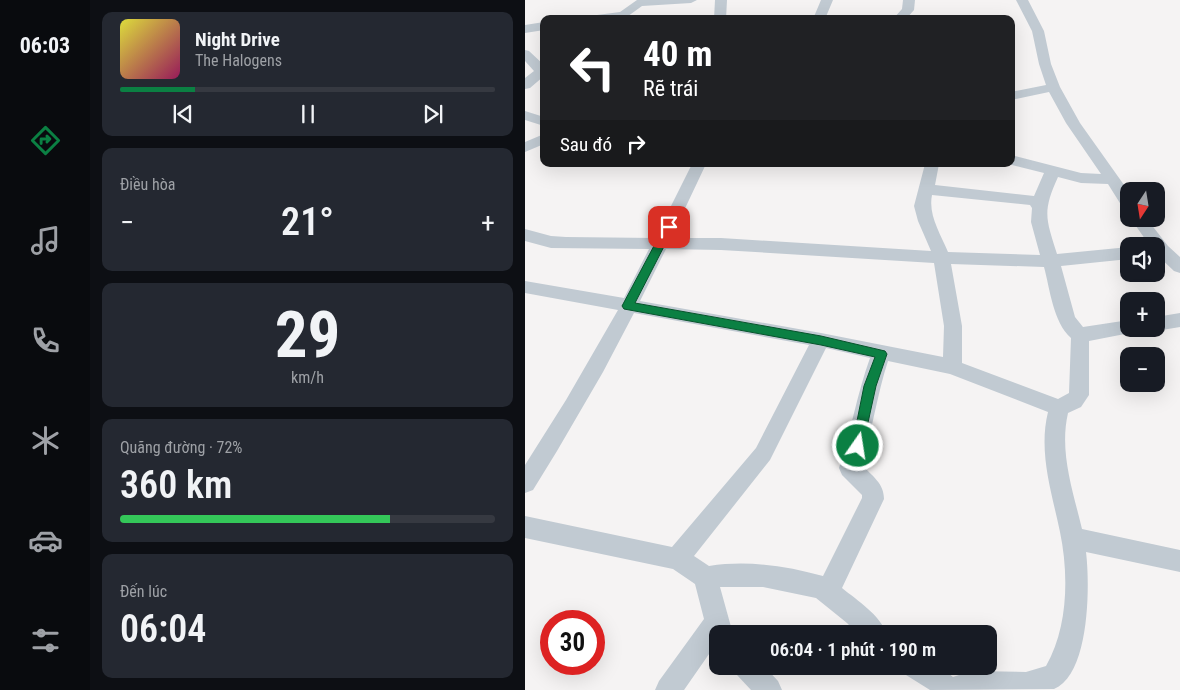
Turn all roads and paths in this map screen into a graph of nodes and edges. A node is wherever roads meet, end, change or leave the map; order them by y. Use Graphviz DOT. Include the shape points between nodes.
graph roads {
  1 [pos="691,0"];
  2 [pos="721,0"];
  3 [pos="827,0"];
  4 [pos="909,0"];
  5 [pos="1022,0"];
  6 [pos="665,1"];
  7 [pos="624,15"];
  8 [pos="720,15"];
  9 [pos="821,15"];
  10 [pos="903,15"];
  11 [pos="540,27"];
  12 [pos="525,29"];
  13 [pos="525,54"];
  14 [pos="540,71"];
  15 [pos="540,73"];
  16 [pos="525,85"];
  17 [pos="1053,87"];
  18 [pos="1015,95"];
  19 [pos="525,115"];
  20 [pos="540,121"];
  21 [pos="540,140"];
  22 [pos="525,148"];
  23 [pos="1015,161"];
  24 [pos="698,167"];
  25 [pos="931,167"];
  26 [pos="1053,171"];
  27 [pos="1113,180"];
  28 [pos="925,190"];
  29 [pos="1120,190"];
  30 [pos="1039,207"];
  31 [pos="525,235"];
  32 [pos="661,243"];
  33 [pos="1120,254"];
  34 [pos="1165,255"];
  35 [pos="942,258"];
  36 [pos="1051,261"];
  37 [pos="1180,267"];
  38 [pos="525,287"];
  39 [pos="628,306"];
  40 [pos="1180,320"];
  41 [pos="1165,322"];
  42 [pos="1120,328"];
  43 [pos="1080,334"];
  44 [pos="821,340"];
  45 [pos="881,354"];
  46 [pos="952,367"];
  47 [pos="1059,408"];
  48 [pos="525,483"];
  49 [pos="525,527"];
  50 [pos="1073,538"];
  51 [pos="677,559"];
  52 [pos="1180,561"];
  53 [pos="705,578"];
  54 [pos="828,591"];
  55 [pos="718,625"];
  56 [pos="866,625"];
  57 [pos="709,640"];
  58 [pos="755,675"];
  59 [pos="929,675"];
  60 [pos="668,690"];
  61 [pos="769,690"];
  62 [pos="947,690"];
  63 [pos="958,690"];
  1 -- 6 [label="street"];
  2 -- 8 [label="street"];
  3 -- 9 [label="street"];
  4 -- 10 [label="street" via="908,10"];
  5 -- 17 [label="street" via="1038,31"];
  6 -- 7 [label="street" via="639,3"];
  11 -- 12 [label="street"];
  13 -- 14 [label="street"];
  15 -- 16 [label="street"];
  17 -- 18 [label="street"];
  17 -- 27 [label="street" via="1073,123"];
  19 -- 20 [label="street"];
  21 -- 22 [label="street"];
  23 -- 26 [label="street"];
  24 -- 32 [label="street"];
  25 -- 28 [label="street"];
  26 -- 27 [label="street" via="1081,178"];
  26 -- 30 [label="street"];
  27 -- 29 [label="street"];
  28 -- 30 [label="street" via="1031,200"];
  28 -- 35 [label="street" via="922,206"];
  30 -- 36 [label="street" via="1040,228"];
  31 -- 32 [label="street" via="566,243"];
  32 -- 35 [label="street"];
  32 -- 39 [label="street"];
  33 -- 36 [label="street"];
  34 -- 37 [label="street"];
  35 -- 36 [label="street"];
  35 -- 46 [label="street" via="953,326"];
  36 -- 43 [label="street" via="1064,315 1071,328"];
  38 -- 39 [label="street"];
  39 -- 44 [label="street"];
  39 -- 48 [label="street" via="563,424"];
  40 -- 41 [label="street"];
  42 -- 43 [label="street"];
  43 -- 47 [label="street" via="1079,395"];
  44 -- 45 [label="street"];
  44 -- 51 [label="street" via="763,454"];
  45 -- 46 [label="street"];
  45 -- 54 [label="street" via="850,468 873,491 873,499"];
  46 -- 47 [label="street"];
  47 -- 50 [label="street" via="1055,428 1057,469"];
  49 -- 51 [label="street"];
  50 -- 52 [label="street"];
  50 -- 63 [label="street" via="1074,613 1065,656 1054,676 1025,685 971,684"];
  51 -- 53 [label="street"];
  53 -- 54 [label="street" via="725,574 763,575"];
  53 -- 55 [label="street"];
  54 -- 56 [label="street"];
  57 -- 60 [label="street"];
  58 -- 61 [label="street"];
  59 -- 62 [label="street"];
}
